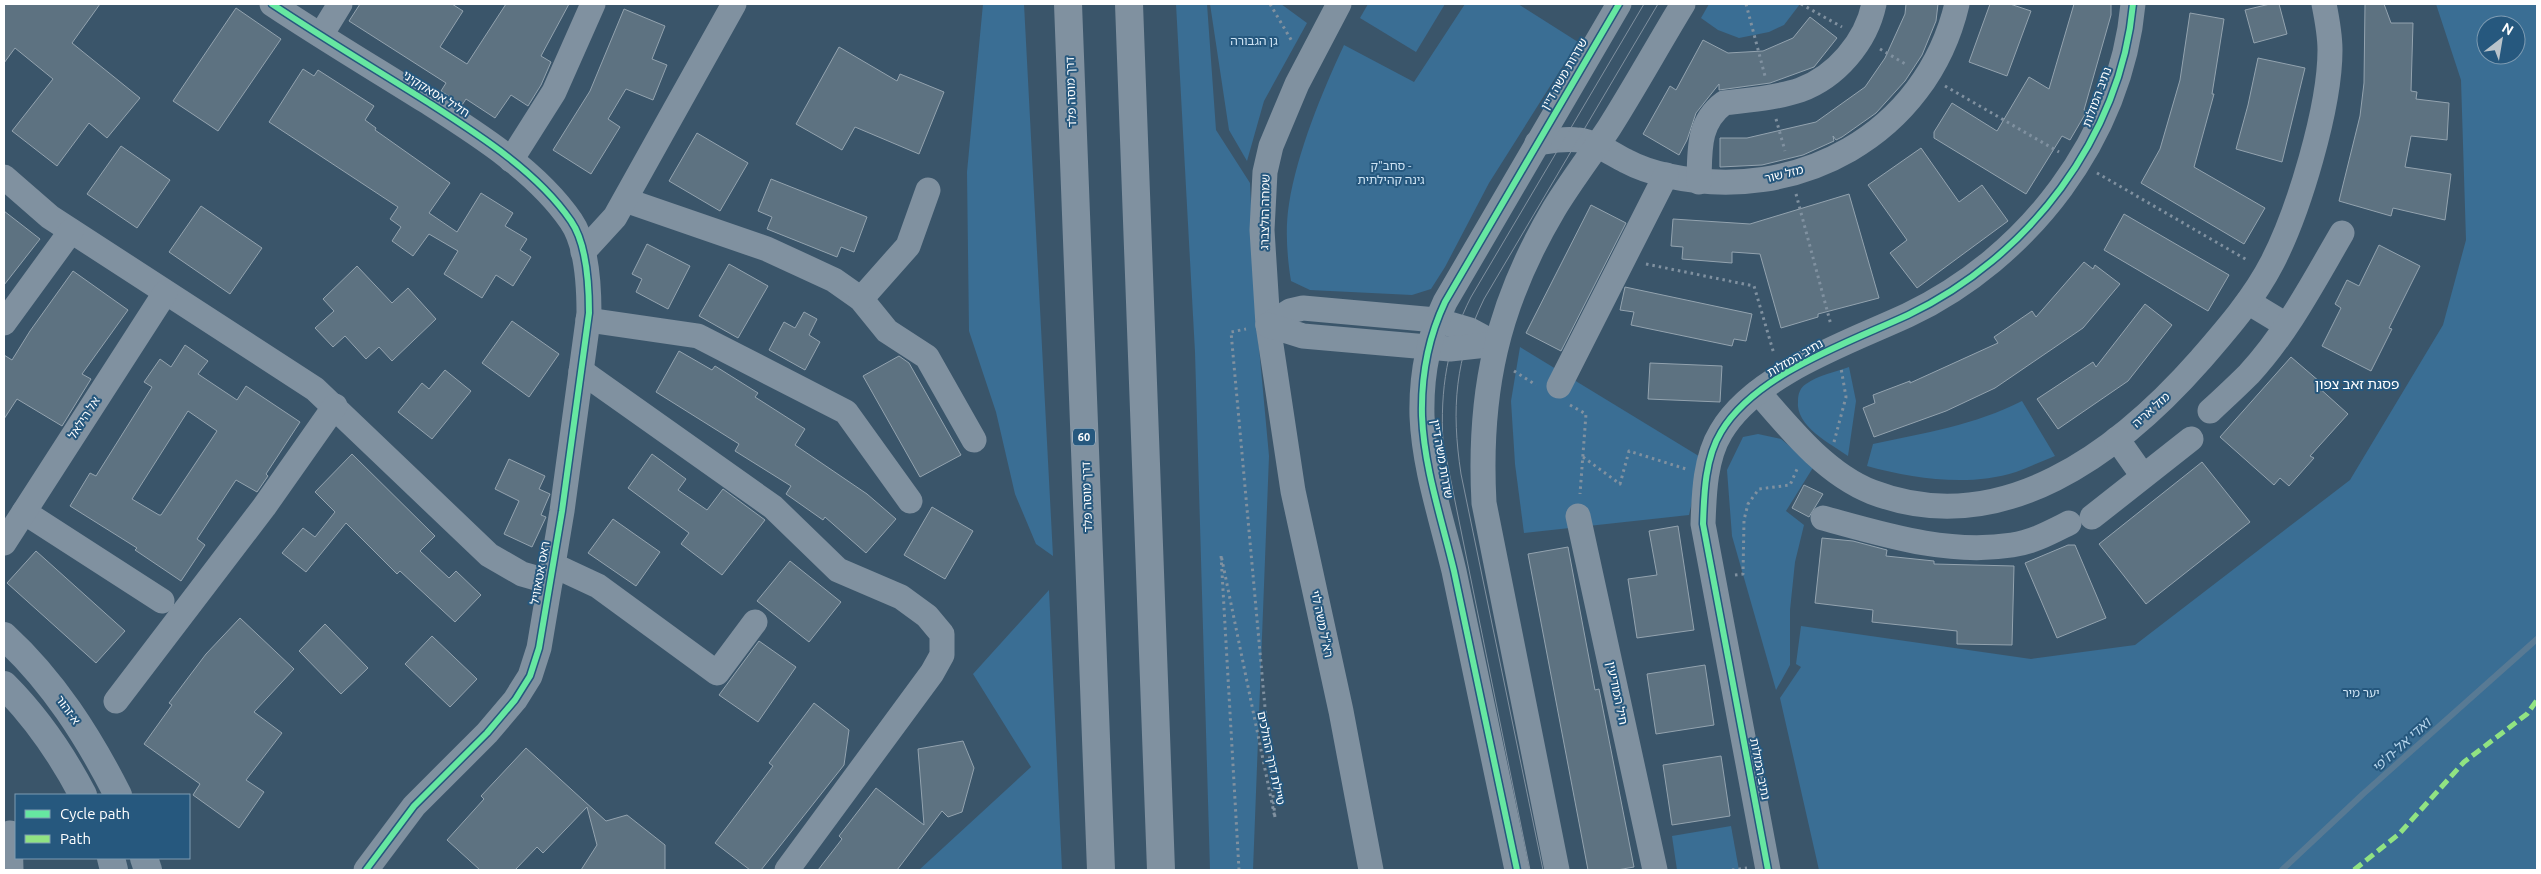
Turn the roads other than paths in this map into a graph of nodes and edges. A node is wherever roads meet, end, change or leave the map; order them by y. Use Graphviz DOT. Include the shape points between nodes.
graph roads {
  1 [pos="272,4"];
  2 [pos="340,4"];
  3 [pos="593,4"];
  4 [pos="734,4"];
  5 [pos="1068,4"];
  6 [pos="1128,4"];
  7 [pos="1339,4"];
  8 [pos="1619,4"];
  9 [pos="1683,4"];
  10 [pos="1874,4"];
  11 [pos="1957,4"];
  12 [pos="2133,4"];
  13 [pos="2326,12"];
  14 [pos="322,35"];
  15 [pos="1537,143"];
  16 [pos="1597,145"];
  17 [pos="511,160"];
  18 [pos="1666,175"];
  19 [pos="4,177"];
  20 [pos="1699,182"];
  21 [pos="928,190"];
  22 [pos="625,200"];
  23 [pos="572,222"];
  24 [pos="71,231"];
  25 [pos="2342,233"];
  26 [pos="583,252"];
  27 [pos="165,293"];
  28 [pos="861,299"];
  29 [pos="2248,302"];
  30 [pos="588,320"];
  31 [pos="1436,320"];
  32 [pos="4,323"];
  33 [pos="1268,325"];
  34 [pos="2286,325"];
  35 [pos="1428,347"];
  36 [pos="1494,351"];
  37 [pos="581,371"];
  38 [pos="1275,376"];
  39 [pos="1553,391"];
  40 [pos="1758,392"];
  41 [pos="335,406"];
  42 [pos="2210,411"];
  43 [pos="2117,439"];
  44 [pos="2191,439"];
  45 [pos="974,440"];
  46 [pos="2144,476"];
  47 [pos="910,500"];
  48 [pos="1953,505"];
  49 [pos="24,512"];
  50 [pos="1578,516"];
  51 [pos="1823,518"];
  52 [pos="4,543"];
  53 [pos="1955,546"];
  54 [pos="551,574"];
  55 [pos="162,601"];
  56 [pos="755,622"];
  57 [pos="4,636"];
  58 [pos="4,686"];
  59 [pos="116,701"];
  60 [pos="82,794"];
  61 [pos="117,794"];
  62 [pos="10,833"];
  63 [pos="10,870"];
  64 [pos="366,870"];
  65 [pos="787,870"];
  66 [pos="1101,870"];
  67 [pos="1161,870"];
  68 [pos="1371,870"];
  69 [pos="1517,870"];
  70 [pos="1557,870"];
  71 [pos="1655,870"];
  72 [pos="1768,870"];
  1 -- 14 [label="street, חליל אסאקקיני"];
  2 -- 14 [label="street"];
  3 -- 17 [label="street" via="554,92"];
  4 -- 22 [label="street"];
  5 -- 66 [label="highway, דרך מוסה פלד / 60"];
  6 -- 67 [label="highway"];
  7 -- 33 [label="street, שמחה הולצברג" via="1281,121 1265,172 1262,230"];
  8 -- 15 [label="street, שדרות משה דיין"];
  9 -- 16 [label="street"];
  10 -- 20 [label="street" via="1860,38 1836,68 1820,80 1799,90 1724,103 1714,110 1700,137"];
  11 -- 20 [label="street, מזל שור" via="1944,48 1928,76 1886,126 1829,161 1791,174 1756,181"];
  12 -- 40 [label="street, נתיב המזלות" via="2126,46 2101,125 2054,198 2027,228 1953,290 1910,314 1837,347"];
  13 -- 29 [label="street, מזל אריה" via="2330,50 2325,97 2309,162 2292,214 2267,272"];
  14 -- 17 [label="street, חליל אסאקקיני" via="478,134"];
  15 -- 16 [label="street, מזל שור" via="1565,139"];
  15 -- 31 [label="street, שדרות משה דיין"];
  16 -- 18 [label="street, מזל שור" via="1628,162"];
  16 -- 36 [label="street" via="1553,210 1531,251 1513,292"];
  17 -- 23 [label="street, חליל אסאקקיני" via="550,196"];
  18 -- 20 [label="street, מזל שור"];
  18 -- 39 [label="street"];
  19 -- 24 [label="street"];
  21 -- 28 [label="street" via="908,246"];
  22 -- 26 [label="street" via="615,217"];
  22 -- 28 [label="street" via="767,249 834,280"];
  23 -- 26 [label="street, ראס אטאוויל"];
  24 -- 27 [label="street"];
  24 -- 32 [label="street"];
  25 -- 34 [label="street"];
  26 -- 30 [label="street, ראס אטאוויל" via="589,289"];
  27 -- 41 [label="street" via="316,389"];
  27 -- 49 [label="street, אל הילאל"];
  28 -- 45 [label="street" via="887,331 927,357"];
  29 -- 34 [label="street"];
  29 -- 43 [label="street, מזל אריה" via="2180,382"];
  30 -- 37 [label="street, ראס אטאוויל"];
  30 -- 47 [label="street" via="698,336 846,412"];
  31 -- 33 [label="street" via="1303,308 1290,311"];
  31 -- 35 [label="street, שדרות משה דיין"];
  31 -- 36 [label="street" via="1470,330"];
  33 -- 35 [label="street" via="1304,336"];
  33 -- 38 [label="street, שמחה הולצברג"];
  34 -- 42 [label="street" via="2249,374"];
  35 -- 36 [label="street"];
  35 -- 69 [label="street, שדרות משה דיין" via="1423,399 1424,439"];
  36 -- 70 [label="street" via="1484,425 1484,503"];
  37 -- 54 [label="street, ראס אטאוויל"];
  37 -- 65 [label="street" via="772,507 838,570 901,596 942,634 942,655 932,673"];
  38 -- 68 [label="street, רא\"ל משה לוי" via="1293,491 1341,711"];
  40 -- 48 [label="street, מזל אריה" via="1807,446 1848,479 1899,500"];
  40 -- 72 [label="street, נתיב המזלות" via="1735,413 1721,432 1707,476 1703,524"];
  41 -- 54 [label="street" via="489,555 522,574"];
  41 -- 59 [label="street" via="264,507"];
  43 -- 46 [label="street"];
  43 -- 48 [label="street, מזל אריה" via="2076,468 2013,497"];
  44 -- 46 [label="street"];
  46 -- 53 [label="street" via="2081,520 2038,538 2014,545"];
  48 -- 53 [label="street"];
  49 -- 52 [label="street, אל הילאל"];
  49 -- 55 [label="street"];
  50 -- 71 [label="street, חיל המודיעין"];
  51 -- 53 [label="street" via="1900,539"];
  54 -- 56 [label="street" via="598,586 717,673"];
  54 -- 64 [label="street, ראס אטאוויל" via="539,648 530,676 487,733 414,806"];
  57 -- 61 [label="main road, א-זהור" via="26,655 85,734"];
  58 -- 60 [label="main road" via="20,701 66,761"];
  62 -- 63 [label="street"];
}
